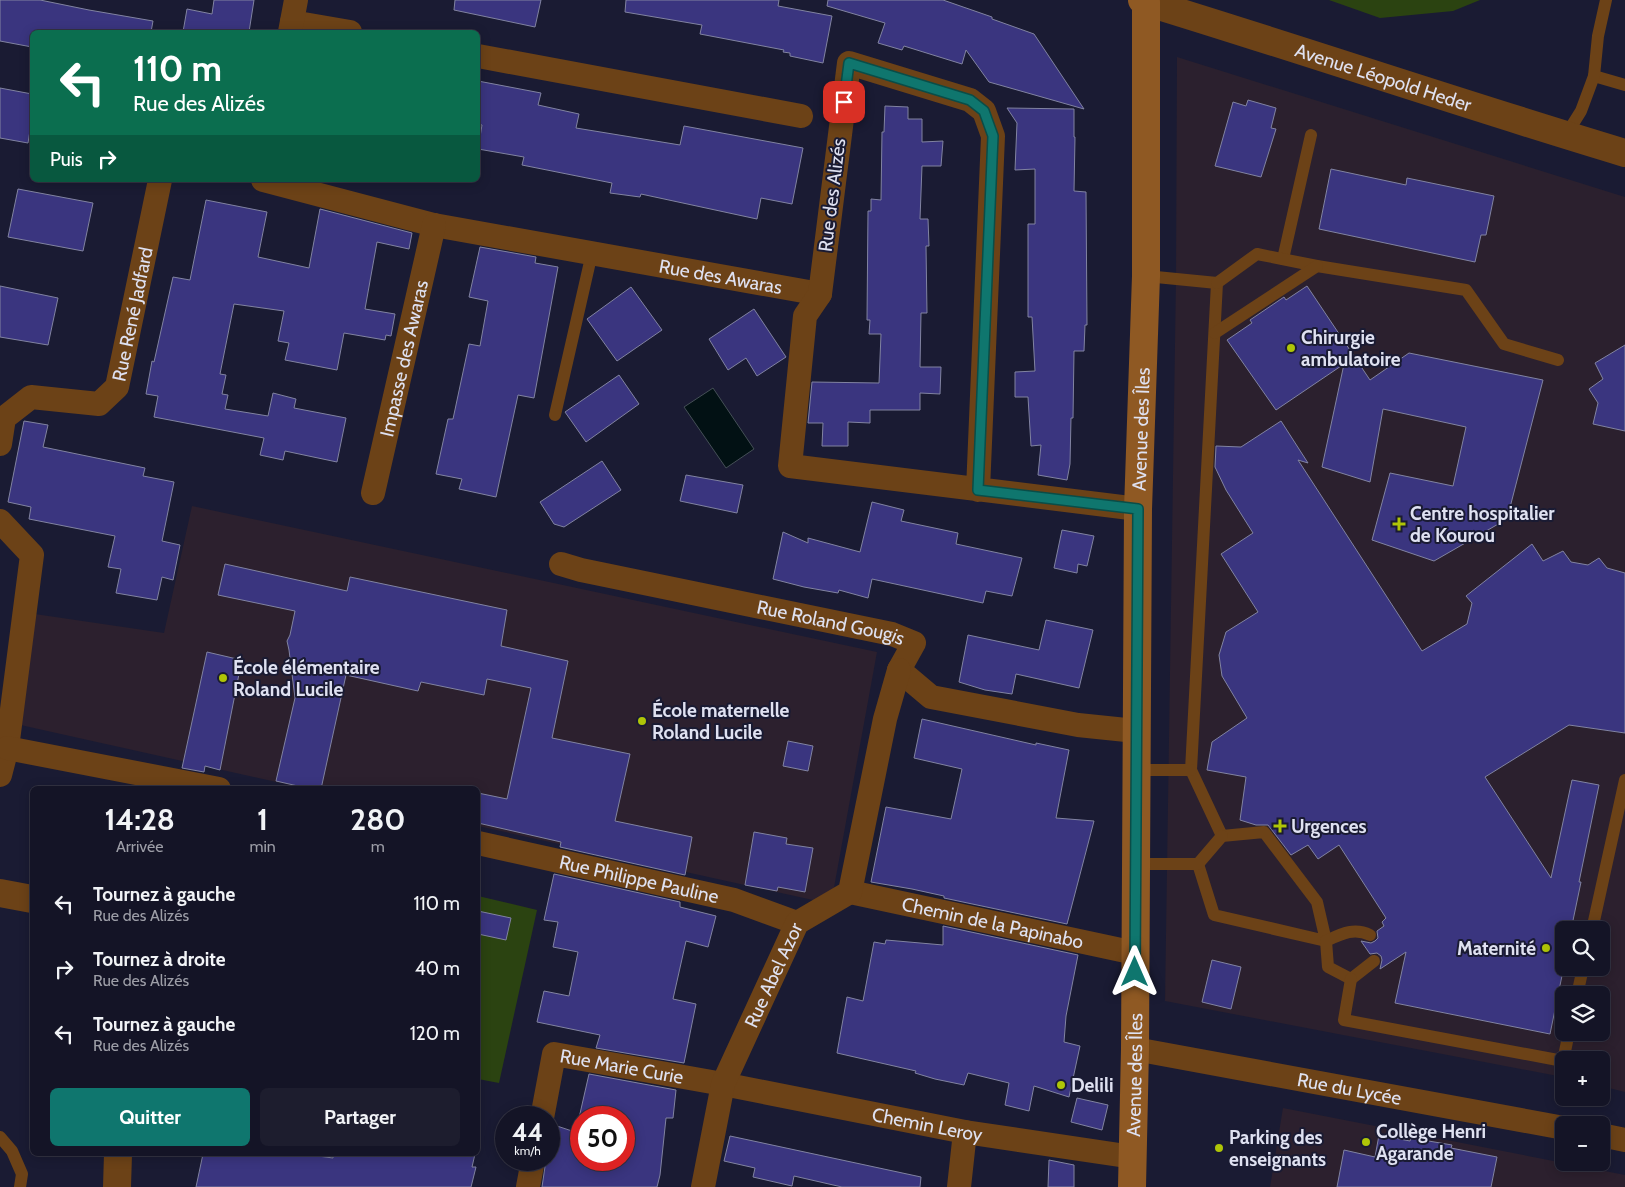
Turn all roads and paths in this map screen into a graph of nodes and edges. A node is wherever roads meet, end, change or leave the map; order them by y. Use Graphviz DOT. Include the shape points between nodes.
graph roads {
  1 [pos="1606,0"];
  2 [pos="1144,1"];
  3 [pos="292,18"];
  4 [pos="342,30"];
  5 [pos="480,56"];
  6 [pos="1594,76"];
  7 [pos="1625,85"];
  8 [pos="801,116"];
  9 [pos="1311,135"];
  10 [pos="1566,135"];
  11 [pos="1625,153"];
  12 [pos="160,182"];
  13 [pos="271,182"];
  14 [pos="434,225"];
  15 [pos="592,253"];
  16 [pos="1283,259"];
  17 [pos="1317,266"];
  18 [pos="1146,276"];
  19 [pos="1217,283"];
  20 [pos="820,294"];
  21 [pos="1215,333"];
  22 [pos="1558,360"];
  23 [pos="555,415"];
  24 [pos="0,444"];
  25 [pos="978,490"];
  26 [pos="373,493"];
  27 [pos="1138,509"];
  28 [pos="0,521"];
  29 [pos="562,564"];
  30 [pos="899,670"];
  31 [pos="1136,731"];
  32 [pos="7,748"];
  33 [pos="1136,770"];
  34 [pos="1191,770"];
  35 [pos="0,775"];
  36 [pos="1625,780"];
  37 [pos="203,786"];
  38 [pos="1222,836"];
  39 [pos="480,843"];
  40 [pos="1135,864"];
  41 [pos="1198,864"];
  42 [pos="850,892"];
  43 [pos="0,894"];
  44 [pos="30,899"];
  45 [pos="1594,921"];
  46 [pos="797,924"];
  47 [pos="1370,935"];
  48 [pos="1326,941"];
  49 [pos="1135,953"];
  50 [pos="1374,960"];
  51 [pos="1351,979"];
  52 [pos="1567,1041"];
  53 [pos="1135,1049"];
  54 [pos="723,1084"];
  55 [pos="544,1106"];
  56 [pos="1555,1126"];
  57 [pos="965,1132"];
  58 [pos="0,1137"];
  59 [pos="1610,1137"];
  60 [pos="1625,1140"];
  61 [pos="118,1156"];
  62 [pos="1133,1158"];
  63 [pos="531,1171"];
  64 [pos="20,1187"];
  65 [pos="117,1187"];
  66 [pos="528,1187"];
  67 [pos="703,1187"];
  68 [pos="959,1187"];
  69 [pos="1132,1187"];
  1 -- 6 [label="lane"];
  2 -- 10 [label="street, Avenue Léopold Heder"];
  2 -- 18 [label="main road, Avenue des Îles"];
  3 -- 4 [label="street"];
  5 -- 8 [label="street"];
  6 -- 7 [label="lane"];
  6 -- 10 [label="lane" via="1581,111"];
  9 -- 16 [label="lane"];
  10 -- 11 [label="street, Avenue Léopold Heder"];
  12 -- 24 [label="street, Rue René Jadfard" via="117,387 99,404 31,397 4,418"];
  13 -- 14 [label="street, Rue des Awaras"];
  14 -- 15 [label="street, Rue des Awaras"];
  14 -- 26 [label="street, Impasse des Awaras"];
  15 -- 20 [label="street, Rue des Awaras"];
  15 -- 23 [label="lane"];
  16 -- 17 [label="lane"];
  16 -- 19 [label="lane" via="1257,254"];
  17 -- 21 [label="lane"];
  17 -- 22 [label="lane" via="1466,290 1504,344"];
  18 -- 19 [label="lane"];
  18 -- 27 [label="main road, Avenue des Îles"];
  19 -- 21 [label="lane"];
  20 -- 25 [label="street" via="805,316 790,466"];
  20 -- 25 [label="street, Rue des Alizés" via="849,63 970,100 984,111 993,136"];
  21 -- 34 [label="lane"];
  25 -- 27 [label="street"];
  27 -- 31 [label="main road, Avenue des Îles"];
  28 -- 32 [label="street" via="32,555"];
  29 -- 30 [label="street, Rue Roland Gougis" via="892,634 914,643"];
  30 -- 31 [label="street, Rue Roland Gougis" via="931,697 1078,725"];
  30 -- 42 [label="street" via="885,719"];
  31 -- 33 [label="main road, Avenue des Îles"];
  32 -- 35 [label="street"];
  32 -- 37 [label="street"];
  33 -- 34 [label="lane"];
  33 -- 40 [label="main road, Avenue des Îles"];
  34 -- 38 [label="lane"];
  36 -- 45 [label="lane"];
  38 -- 41 [label="lane"];
  38 -- 48 [label="lane" via="1264,832 1317,902"];
  39 -- 46 [label="street, Rue Philippe Pauline" via="734,900"];
  40 -- 41 [label="lane"];
  40 -- 49 [label="main road, Avenue des Îles"];
  41 -- 48 [label="lane" via="1214,914"];
  42 -- 46 [label="street, Rue Abel Azor"];
  42 -- 49 [label="street, Chemin de la Papinabo"];
  43 -- 44 [label="street"];
  46 -- 54 [label="street, Rue Abel Azor"];
  47 -- 48 [label="lane" via="1362,931 1348,931"];
  48 -- 51 [label="lane" via="1328,967"];
  49 -- 53 [label="main road, Avenue des Îles"];
  50 -- 51 [label="lane"];
  51 -- 52 [label="lane" via="1344,1020 1563,1061"];
  53 -- 56 [label="street, Rue du Lycée"];
  53 -- 62 [label="main road, Avenue des Îles"];
  54 -- 55 [label="street, Rue Marie Curie" via="554,1054"];
  54 -- 57 [label="street, Chemin Leroy"];
  54 -- 67 [label="street, Rue Abel Azor"];
  57 -- 62 [label="street, Chemin Leroy"];
  57 -- 68 [label="street"];
  58 -- 64 [label="lane" via="12,1151 22,1174"];
  59 -- 60 [label="street"];
  61 -- 65 [label="street"];
  62 -- 69 [label="main road, Avenue des Îles"];
  63 -- 66 [label="street"];
}
